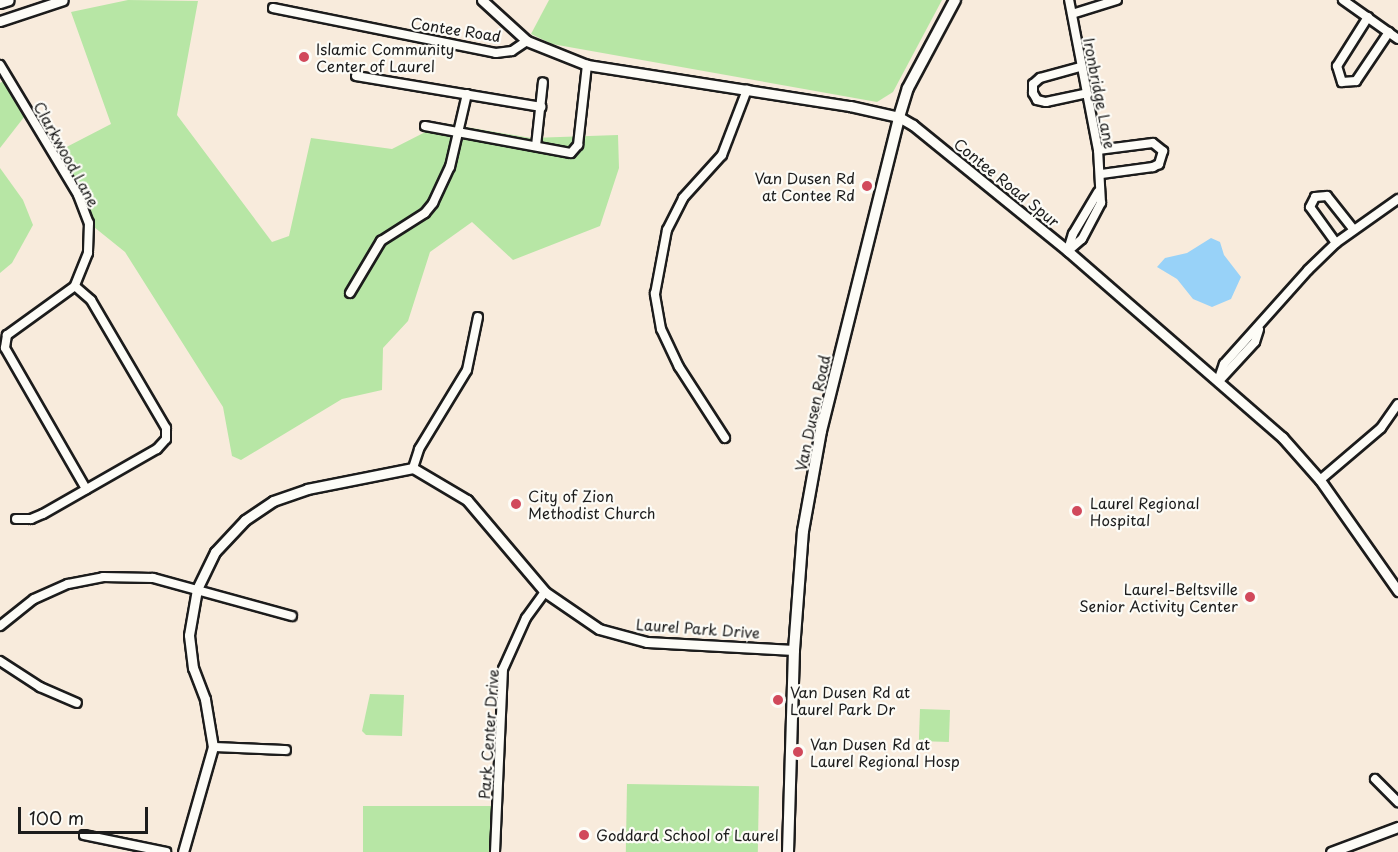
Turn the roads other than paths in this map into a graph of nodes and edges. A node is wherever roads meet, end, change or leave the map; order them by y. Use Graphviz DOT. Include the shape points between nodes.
graph roads {
  1 [pos="9,0"];
  2 [pos="63,0"];
  3 [pos="482,0"];
  4 [pos="488,0"];
  5 [pos="955,0"];
  6 [pos="1069,0"];
  7 [pos="1117,0"];
  8 [pos="1343,0"];
  9 [pos="0,3"];
  10 [pos="273,8"];
  11 [pos="491,10"];
  12 [pos="1072,14"];
  13 [pos="1368,17"];
  14 [pos="0,21"];
  15 [pos="1389,32"];
  16 [pos="1398,39"];
  17 [pos="527,41"];
  18 [pos="0,65"];
  19 [pos="587,65"];
  20 [pos="1080,67"];
  21 [pos="356,75"];
  22 [pos="543,82"];
  23 [pos="747,90"];
  24 [pos="467,94"];
  25 [pos="1085,94"];
  26 [pos="541,107"];
  27 [pos="899,117"];
  28 [pos="425,126"];
  29 [pos="458,132"];
  30 [pos="536,146"];
  31 [pos="1098,150"];
  32 [pos="1101,174"];
  33 [pos="1398,199"];
  34 [pos="1354,230"];
  35 [pos="1336,243"];
  36 [pos="1068,251"];
  37 [pos="75,286"];
  38 [pos="350,293"];
  39 [pos="478,317"];
  40 [pos="1218,381"];
  41 [pos="1398,404"];
  42 [pos="725,438"];
  43 [pos="413,468"];
  44 [pos="1320,480"];
  45 [pos="86,489"];
  46 [pos="16,519"];
  47 [pos="197,589"];
  48 [pos="1398,591"];
  49 [pos="544,592"];
  50 [pos="292,616"];
  51 [pos="0,626"];
  52 [pos="794,650"];
  53 [pos="0,662"];
  54 [pos="77,703"];
  55 [pos="213,747"];
  56 [pos="286,750"];
  57 [pos="1375,779"];
  58 [pos="1398,802"];
  59 [pos="1398,827"];
  60 [pos="84,835"];
  61 [pos="166,852"];
  62 [pos="183,852"];
  63 [pos="495,852"];
  64 [pos="788,852"];
  65 [pos="1331,852"];
  1 -- 9 [label="street"];
  2 -- 14 [label="street"];
  3 -- 11 [label="street, Contee Road Spur"];
  4 -- 11 [label="street"];
  5 -- 27 [label="main road, Van Dusen Road" via="908,88"];
  6 -- 12 [label="street, Ironbridge Lane"];
  7 -- 12 [label="street"];
  8 -- 13 [label="street"];
  10 -- 17 [label="street, Contee Road" via="496,53 512,51"];
  11 -- 17 [label="street, Contee Road Spur"];
  12 -- 20 [label="street, Ironbridge Lane"];
  13 -- 15 [label="street"];
  13 -- 15 [label="street" via="1338,66 1342,82 1356,81"];
  15 -- 16 [label="street"];
  17 -- 19 [label="street, Contee Road Spur"];
  18 -- 37 [label="street, Clarkwood Lane" via="78,195 89,223 88,253"];
  19 -- 23 [label="street, Contee Road Spur"];
  19 -- 30 [label="street" via="578,145 571,153"];
  20 -- 25 [label="street, Ironbridge Lane"];
  20 -- 25 [label="street" via="1040,78 1033,84 1033,93 1046,102"];
  21 -- 24 [label="street"];
  22 -- 26 [label="street"];
  23 -- 27 [label="street, Contee Road Spur"];
  23 -- 42 [label="street" via="722,155 683,198 667,230 655,294 661,329"];
  24 -- 26 [label="street"];
  24 -- 29 [label="street"];
  25 -- 31 [label="street, Ironbridge Lane"];
  26 -- 30 [label="street"];
  27 -- 36 [label="street, Contee Road Spur"];
  27 -- 52 [label="main road, Van Dusen Road" via="821,431 803,531"];
  28 -- 29 [label="street"];
  29 -- 30 [label="street"];
  29 -- 38 [label="street" via="450,167 433,203 425,213 381,241"];
  31 -- 32 [label="street, Ironbridge Lane"];
  31 -- 32 [label="street" via="1154,143 1163,152 1159,164 1153,167"];
  32 -- 36 [label="street, Ironbridge Lane" via="1101,203 1094,221"];
  33 -- 34 [label="street"];
  34 -- 35 [label="street"];
  34 -- 35 [label="street" via="1327,196 1316,197 1310,207"];
  35 -- 40 [label="street" via="1224,364"];
  36 -- 40 [label="street, Contee Road Spur"];
  37 -- 45 [label="street" via="12,330 4,348"];
  37 -- 45 [label="street" via="91,300 166,428 166,439 157,449"];
  39 -- 43 [label="street" via="467,370 419,449"];
  40 -- 44 [label="street, Contee Road Spur" via="1282,437"];
  41 -- 44 [label="street" via="1381,428"];
  43 -- 47 [label="street" via="365,474 273,501 245,520 215,552"];
  43 -- 49 [label="street, Laurel Park Drive" via="467,500 508,544"];
  44 -- 48 [label="street, Contee Road Spur"];
  45 -- 46 [label="street" via="31,519"];
  47 -- 50 [label="street"];
  47 -- 51 [label="street" via="153,578 103,577 68,584 34,599"];
  47 -- 55 [label="street" via="189,635 193,668 205,699"];
  49 -- 52 [label="street, Laurel Park Drive" via="578,618 632,639"];
  49 -- 63 [label="street, Park Center Drive" via="526,618 503,669"];
  52 -- 64 [label="main road, Van Dusen Road"];
  53 -- 54 [label="street" via="40,687"];
  55 -- 56 [label="street"];
  55 -- 62 [label="street"];
  57 -- 58 [label="street"];
  59 -- 65 [label="street"];
  60 -- 61 [label="street"];
}
